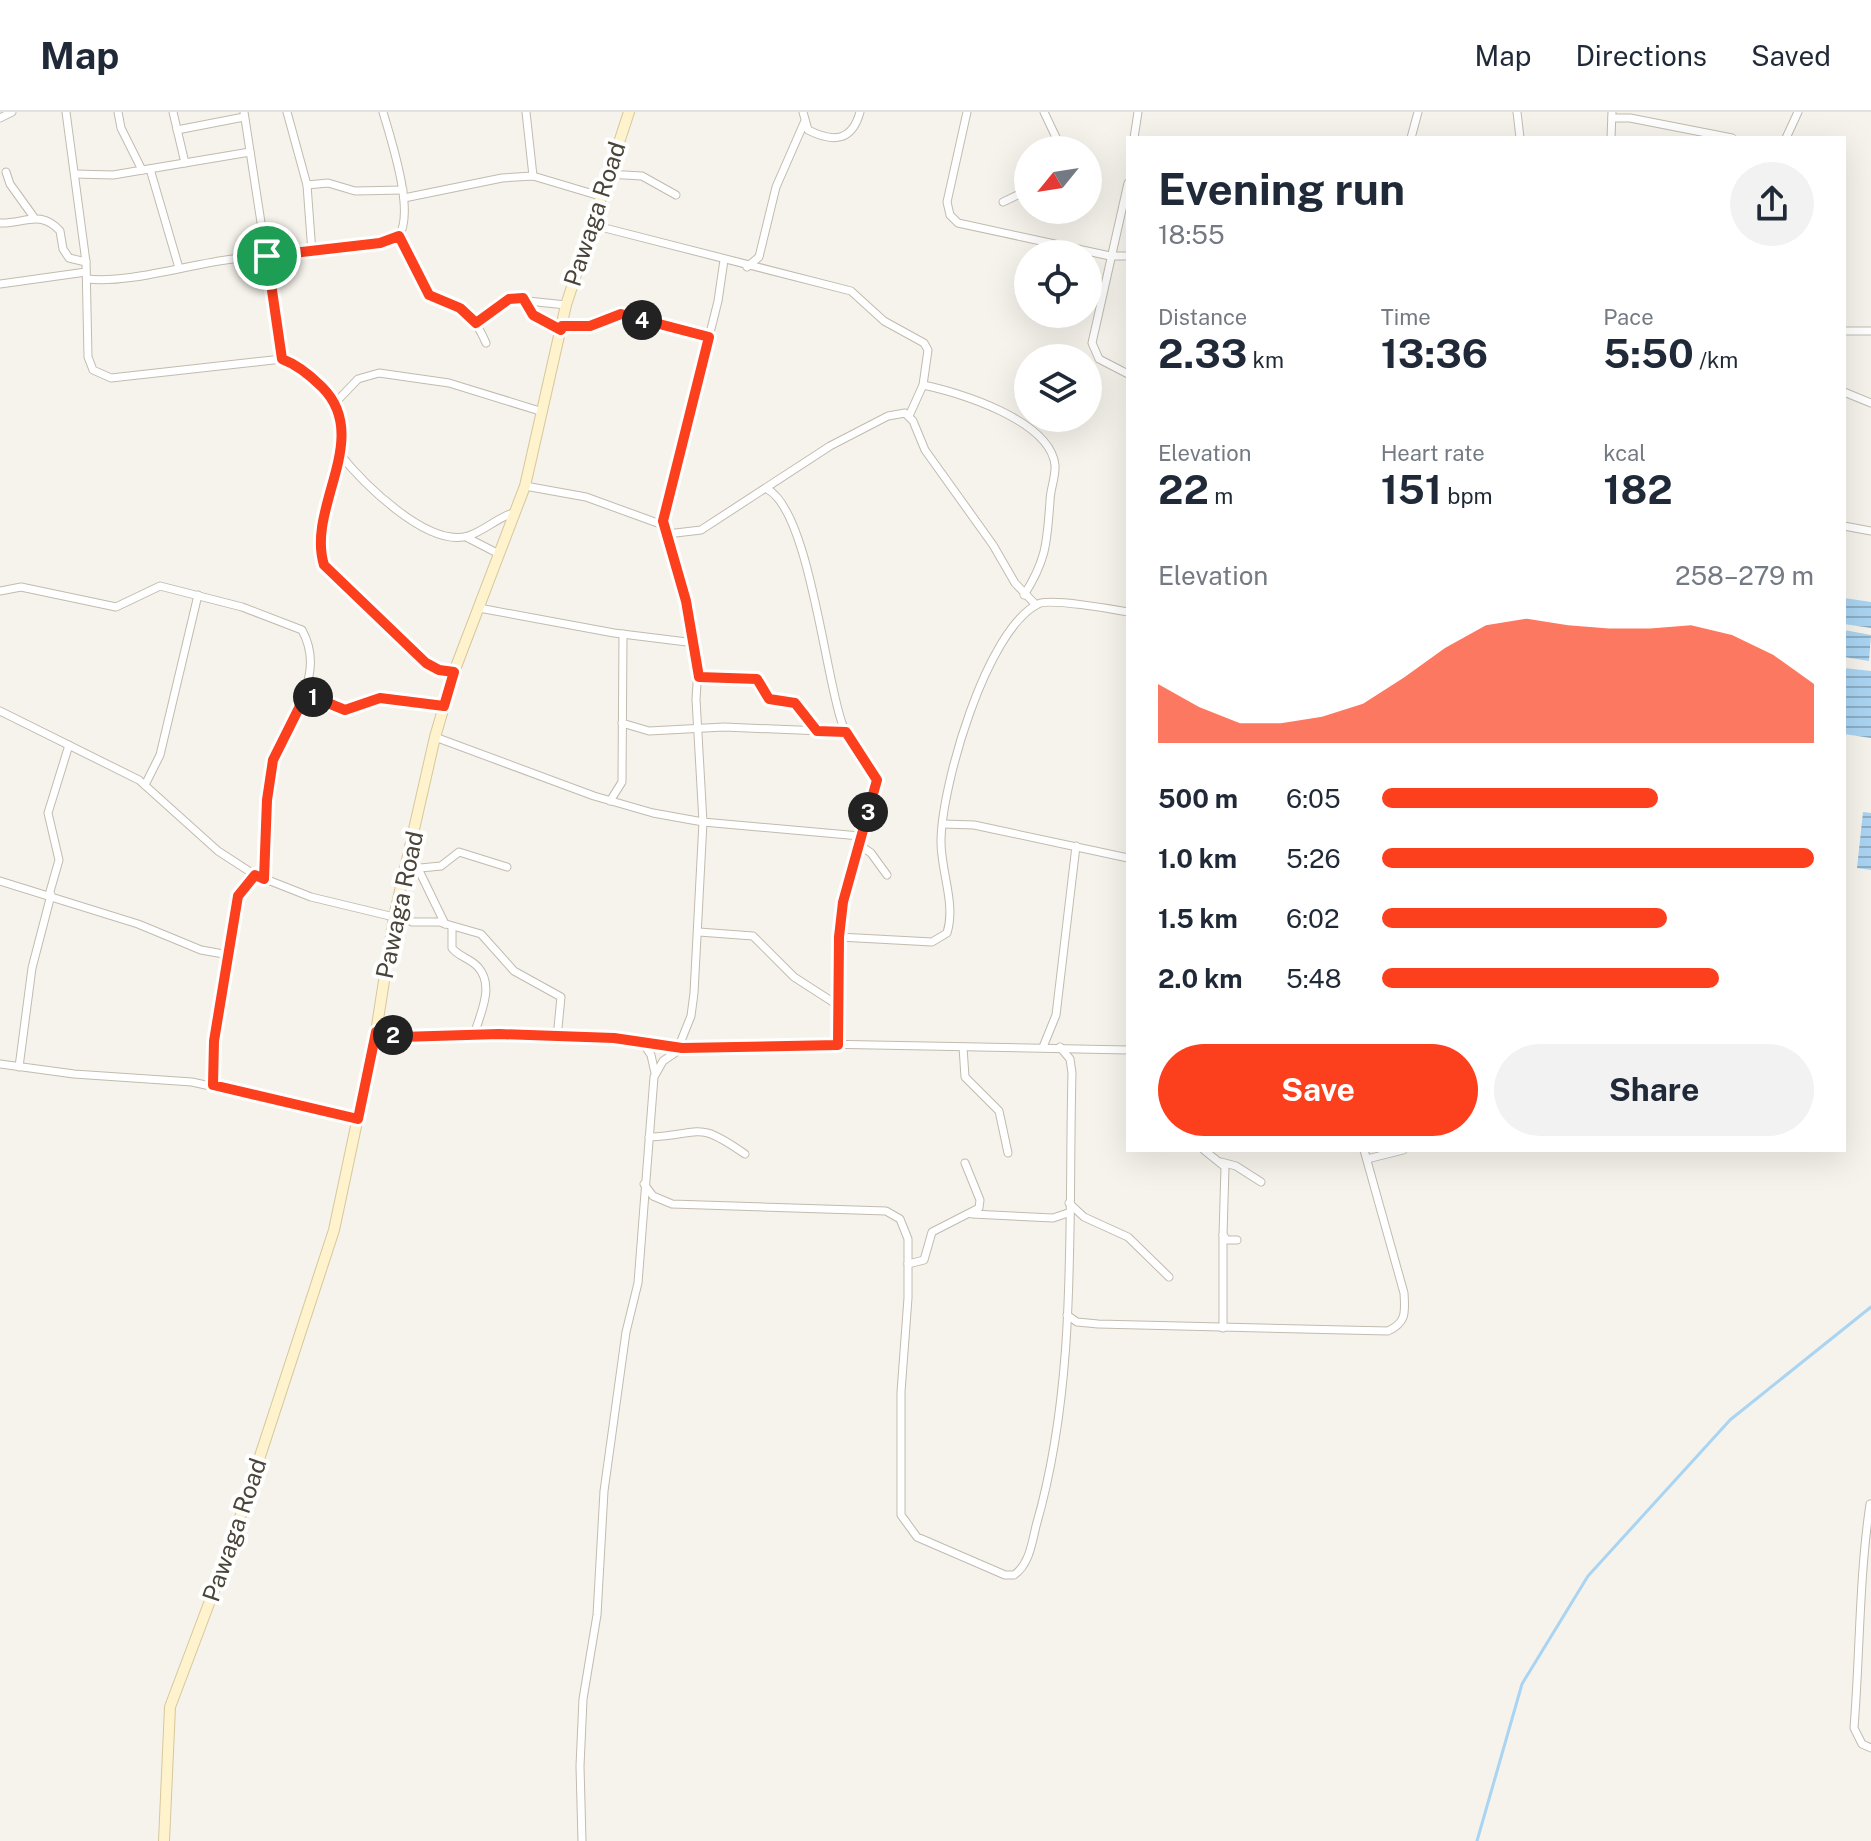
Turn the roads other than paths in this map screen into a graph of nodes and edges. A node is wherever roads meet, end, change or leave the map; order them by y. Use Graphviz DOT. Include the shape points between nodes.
graph roads {
  1 [pos="12,112"];
  2 [pos="66,112"];
  3 [pos="118,112"];
  4 [pos="173,112"];
  5 [pos="287,112"];
  6 [pos="383,112"];
  7 [pos="526,112"];
  8 [pos="629,112"];
  9 [pos="803,112"];
  10 [pos="860,112"];
  11 [pos="967,112"];
  12 [pos="1044,112"];
  13 [pos="1138,112"];
  14 [pos="1418,112"];
  15 [pos="1517,112"];
  16 [pos="1798,112"];
  17 [pos="1610,114"];
  18 [pos="244,115"];
  19 [pos="0,118"];
  20 [pos="804,123"];
  21 [pos="177,130"];
  22 [pos="1055,136"];
  23 [pos="1134,136"];
  24 [pos="1412,136"];
  25 [pos="1520,136"];
  26 [pos="1611,136"];
  27 [pos="1722,136"];
  28 [pos="1787,136"];
  29 [pos="250,152"];
  30 [pos="185,163"];
  31 [pos="146,169"];
  32 [pos="6,172"];
  33 [pos="75,174"];
  34 [pos="607,174"];
  35 [pos="533,176"];
  36 [pos="307,185"];
  37 [pos="1126,191"];
  38 [pos="403,194"];
  39 [pos="676,195"];
  40 [pos="600,196"];
  41 [pos="1014,197"];
  42 [pos="1003,202"];
  43 [pos="33,216"];
  44 [pos="0,223"];
  45 [pos="589,224"];
  46 [pos="399,236"];
  47 [pos="312,253"];
  48 [pos="267,256"];
  49 [pos="1110,256"];
  50 [pos="1126,256"];
  51 [pos="724,260"];
  52 [pos="86,262"];
  53 [pos="747,267"];
  54 [pos="179,268"];
  55 [pos="87,276"];
  56 [pos="0,284"];
  57 [pos="523,298"];
  58 [pos="566,305"];
  59 [pos="476,323"];
  60 [pos="561,328"];
  61 [pos="1846,331"];
  62 [pos="1871,331"];
  63 [pos="709,337"];
  64 [pos="486,343"];
  65 [pos="282,359"];
  66 [pos="1126,373"];
  67 [pos="923,385"];
  68 [pos="1846,393"];
  69 [pos="335,403"];
  70 [pos="1871,403"];
  71 [pos="543,412"];
  72 [pos="909,416"];
  73 [pos="339,453"];
  74 [pos="525,486"];
  75 [pos="767,489"];
  76 [pos="513,513"];
  77 [pos="663,525"];
  78 [pos="1846,526"];
  79 [pos="1871,531"];
  80 [pos="667,534"];
  81 [pos="466,537"];
  82 [pos="499,554"];
  83 [pos="0,591"];
  84 [pos="198,595"];
  85 [pos="1024,595"];
  86 [pos="1036,605"];
  87 [pos="479,608"];
  88 [pos="1126,612"];
  89 [pos="623,634"];
  90 [pos="695,643"];
  91 [pos="454,672"];
  92 [pos="699,677"];
  93 [pos="306,694"];
  94 [pos="444,706"];
  95 [pos="0,711"];
  96 [pos="622,723"];
  97 [pos="700,729"];
  98 [pos="817,731"];
  99 [pos="846,732"];
  100 [pos="435,737"];
  101 [pos="69,745"];
  102 [pos="145,785"];
  103 [pos="610,801"];
  104 [pos="703,822"];
  105 [pos="943,824"];
  106 [pos="859,840"];
  107 [pos="1076,846"];
  108 [pos="411,854"];
  109 [pos="1126,858"];
  110 [pos="507,867"];
  111 [pos="420,868"];
  112 [pos="255,875"];
  113 [pos="887,875"];
  114 [pos="264,879"];
  115 [pos="0,881"];
  116 [pos="50,895"];
  117 [pos="397,904"];
  118 [pos="394,917"];
  119 [pos="448,925"];
  120 [pos="699,932"];
  121 [pos="839,937"];
  122 [pos="229,955"];
  123 [pos="839,1006"];
  124 [pos="376,1032"];
  125 [pos="474,1035"];
  126 [pos="557,1038"];
  127 [pos="641,1040"];
  128 [pos="838,1045"];
  129 [pos="681,1047"];
  130 [pos="963,1047"];
  131 [pos="1043,1047"];
  132 [pos="1060,1047"];
  133 [pos="1126,1050"];
  134 [pos="0,1064"];
  135 [pos="19,1067"];
  136 [pos="655,1073"];
  137 [pos="213,1085"];
  138 [pos="358,1119"];
  139 [pos="649,1137"];
  140 [pos="1207,1152"];
  141 [pos="1008,1153"];
  142 [pos="745,1154"];
  143 [pos="1366,1154"];
  144 [pos="1221,1162"];
  145 [pos="965,1163"];
  146 [pos="1261,1182"];
  147 [pos="644,1184"];
  148 [pos="1069,1203"];
  149 [pos="1068,1213"];
  150 [pos="970,1214"];
  151 [pos="1223,1235"];
  152 [pos="1237,1240"];
  153 [pos="908,1264"];
  154 [pos="1169,1277"];
  155 [pos="1067,1315"];
  156 [pos="1223,1328"];
  157 [pos="1870,1504"];
  158 [pos="1871,1748"];
  159 [pos="164,1841"];
  160 [pos="582,1841"];
  1 -- 19 [label="street"];
  2 -- 33 [label="street"];
  3 -- 31 [label="street" via="121,128"];
  4 -- 21 [label="street"];
  5 -- 36 [label="street"];
  6 -- 38 [label="street"];
  7 -- 35 [label="street"];
  8 -- 34 [label="main road, Pawaga Road"];
  9 -- 20 [label="street"];
  10 -- 20 [label="street" via="856,128 842,138 819,135"];
  11 -- 49 [label="street" via="947,202 950,215 958,223"];
  12 -- 22 [label="street"];
  13 -- 23 [label="street"];
  14 -- 24 [label="street"];
  15 -- 25 [label="street"];
  16 -- 28 [label="street"];
  17 -- 26 [label="street"];
  17 -- 27 [label="street"];
  18 -- 21 [label="street"];
  18 -- 29 [label="street"];
  20 -- 53 [label="street" via="776,187 759,257"];
  21 -- 30 [label="street"];
  29 -- 30 [label="street"];
  29 -- 48 [label="street"];
  30 -- 31 [label="street"];
  31 -- 33 [label="street"];
  31 -- 54 [label="street"];
  32 -- 43 [label="street"];
  33 -- 52 [label="street"];
  34 -- 39 [label="street" via="642,176"];
  34 -- 40 [label="main road, Pawaga Road"];
  35 -- 38 [label="street"];
  35 -- 40 [label="street"];
  36 -- 38 [label="street"];
  36 -- 47 [label="street"];
  37 -- 49 [label="street"];
  38 -- 46 [label="street"];
  40 -- 45 [label="main road, Pawaga Road"];
  41 -- 42 [label="street"];
  43 -- 44 [label="street"];
  43 -- 52 [label="street" via="59,228 69,258"];
  45 -- 51 [label="street"];
  45 -- 58 [label="main road, Pawaga Road"];
  46 -- 47 [label="street"];
  46 -- 59 [label="street" via="429,295 460,308"];
  47 -- 48 [label="street"];
  48 -- 54 [label="street"];
  48 -- 65 [label="street"];
  49 -- 50 [label="street"];
  49 -- 66 [label="street" via="1092,343 1099,359"];
  51 -- 53 [label="street"];
  51 -- 63 [label="street"];
  52 -- 55 [label="street"];
  53 -- 67 [label="street" via="851,291 884,321 924,343 930,359"];
  54 -- 55 [label="street"];
  55 -- 56 [label="street"];
  55 -- 65 [label="street" via="88,357 101,376"];
  57 -- 58 [label="street"];
  57 -- 59 [label="street" via="509,299"];
  57 -- 60 [label="street" via="533,315"];
  58 -- 60 [label="main road, Pawaga Road"];
  59 -- 64 [label="street"];
  60 -- 63 [label="street" via="590,326 621,314"];
  60 -- 71 [label="main road, Pawaga Road"];
  61 -- 62 [label="street"];
  63 -- 77 [label="street"];
  65 -- 69 [label="street" via="313,378"];
  67 -- 72 [label="street"];
  67 -- 85 [label="street" via="973,398 1006,414 1049,450 1055,465 1051,527 1036,576"];
  68 -- 70 [label="street"];
  69 -- 71 [label="street" via="358,379 379,373 449,383"];
  69 -- 73 [label="street" via="342,428"];
  71 -- 74 [label="main road, Pawaga Road"];
  72 -- 75 [label="street" via="895,413 830,446"];
  72 -- 85 [label="street" via="925,450"];
  73 -- 81 [label="street" via="405,517"];
  73 -- 91 [label="street" via="321,544 324,565 426,663"];
  74 -- 76 [label="main road, Pawaga Road"];
  74 -- 77 [label="street" via="586,497"];
  75 -- 80 [label="street" via="701,530"];
  75 -- 99 [label="street" via="783,501 796,534"];
  76 -- 81 [label="street"];
  76 -- 82 [label="main road, Pawaga Road"];
  77 -- 80 [label="street"];
  78 -- 79 [label="street"];
  80 -- 90 [label="street"];
  81 -- 82 [label="street"];
  82 -- 87 [label="main road, Pawaga Road"];
  83 -- 84 [label="street" via="21,587 116,607 160,586"];
  84 -- 93 [label="street" via="302,630 309,657"];
  84 -- 102 [label="street" via="160,755"];
  85 -- 86 [label="street"];
  86 -- 88 [label="street" via="1047,601"];
  86 -- 105 [label="street" via="1010,631 980,688 951,767"];
  87 -- 89 [label="street"];
  87 -- 91 [label="main road, Pawaga Road"];
  89 -- 90 [label="street"];
  89 -- 96 [label="street"];
  90 -- 92 [label="street"];
  91 -- 94 [label="main road, Pawaga Road"];
  92 -- 97 [label="street"];
  92 -- 98 [label="street" via="757,679 769,699 795,703"];
  93 -- 94 [label="street" via="345,710 380,698"];
  93 -- 114 [label="street" via="273,760"];
  94 -- 100 [label="main road, Pawaga Road"];
  95 -- 101 [label="street"];
  96 -- 97 [label="street" via="649,731"];
  96 -- 103 [label="street" via="622,782"];
  97 -- 98 [label="street"];
  97 -- 104 [label="street"];
  98 -- 99 [label="street"];
  99 -- 106 [label="street" via="877,780"];
  100 -- 103 [label="street"];
  100 -- 108 [label="main road, Pawaga Road"];
  101 -- 102 [label="street"];
  101 -- 116 [label="street" via="48,813 59,860"];
  102 -- 112 [label="street" via="218,851"];
  103 -- 104 [label="street"];
  104 -- 106 [label="street"];
  104 -- 120 [label="street"];
  105 -- 107 [label="street" via="974,825"];
  105 -- 121 [label="street" via="947,933 932,942"];
  106 -- 113 [label="street"];
  106 -- 121 [label="street"];
  107 -- 109 [label="street"];
  107 -- 131 [label="street" via="1056,1015"];
  108 -- 111 [label="street"];
  108 -- 117 [label="main road, Pawaga Road"];
  110 -- 111 [label="street" via="459,852 441,866"];
  111 -- 119 [label="street"];
  112 -- 114 [label="street"];
  112 -- 122 [label="street" via="238,896"];
  114 -- 118 [label="street" via="311,897"];
  115 -- 116 [label="street"];
  116 -- 122 [label="street" via="201,950"];
  116 -- 135 [label="street" via="32,968"];
  117 -- 118 [label="main road, Pawaga Road"];
  117 -- 119 [label="street" via="412,922"];
  118 -- 124 [label="main road, Pawaga Road"];
  119 -- 125 [label="street" via="452,948 476,965 485,981"];
  119 -- 126 [label="street" via="481,934 514,971 561,997"];
  120 -- 123 [label="street" via="753,936 794,977"];
  120 -- 129 [label="street" via="692,1010"];
  121 -- 123 [label="street"];
  122 -- 137 [label="street" via="214,1041"];
  123 -- 128 [label="street"];
  124 -- 125 [label="street" via="401,1037"];
  124 -- 138 [label="main road, Pawaga Road"];
  125 -- 126 [label="street"];
  126 -- 127 [label="street"];
  127 -- 129 [label="street"];
  127 -- 136 [label="street"];
  128 -- 129 [label="street"];
  128 -- 130 [label="street"];
  129 -- 136 [label="street"];
  130 -- 131 [label="street"];
  130 -- 141 [label="street" via="963,1072 999,1111"];
  131 -- 132 [label="street"];
  132 -- 133 [label="street"];
  132 -- 148 [label="street" via="1070,1059 1072,1073"];
  134 -- 135 [label="street"];
  135 -- 137 [label="street"];
  136 -- 139 [label="street"];
  137 -- 138 [label="street"];
  138 -- 159 [label="main road, Pawaga Road" via="310,1309 170,1707"];
  139 -- 142 [label="street" via="694,1129 711,1132"];
  139 -- 147 [label="street"];
  140 -- 144 [label="street"];
  143 -- 156 [label="street" via="1404,1293 1403,1321 1388,1331"];
  144 -- 146 [label="street"];
  144 -- 151 [label="street" via="1226,1177"];
  145 -- 150 [label="street" via="981,1203"];
  147 -- 153 [label="street" via="653,1196 672,1204 886,1211 905,1227"];
  147 -- 160 [label="street" via="638,1283 604,1491 597,1615 583,1699"];
  148 -- 149 [label="street"];
  148 -- 154 [label="street" via="1084,1217 1128,1237"];
  149 -- 150 [label="street" via="1053,1218"];
  149 -- 155 [label="street"];
  150 -- 153 [label="street" via="932,1232 924,1260"];
  151 -- 152 [label="street"];
  151 -- 156 [label="street"];
  153 -- 155 [label="street" via="901,1515 917,1537 1005,1575 1014,1575 1025,1563 1048,1483 1064,1385"];
  155 -- 156 [label="street" via="1084,1324"];
  157 -- 158 [label="street" via="1862,1548 1854,1728 1862,1744"];
}
